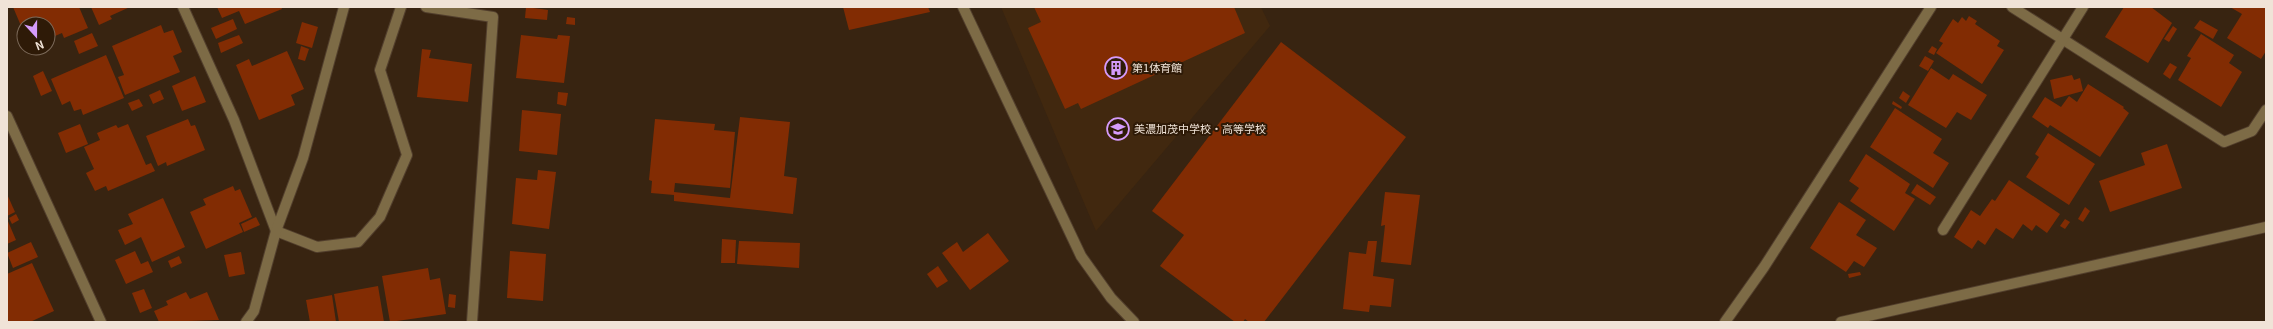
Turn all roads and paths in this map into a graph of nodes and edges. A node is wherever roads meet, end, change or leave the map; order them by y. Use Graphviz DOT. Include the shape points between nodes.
graph roads {
  1 [pos="183,7"];
  2 [pos="344,7"];
  3 [pos="401,7"];
  4 [pos="426,7"];
  5 [pos="963,7"];
  6 [pos="1931,7"];
  7 [pos="2012,7"];
  8 [pos="2083,7"];
  9 [pos="2063,40"];
  10 [pos="2266,110"];
  11 [pos="7,116"];
  12 [pos="11,138"];
  13 [pos="2266,227"];
  14 [pos="1943,230"];
  15 [pos="276,231"];
  16 [pos="101,322"];
  17 [pos="246,322"];
  18 [pos="472,322"];
  19 [pos="1134,322"];
  20 [pos="1726,322"];
  21 [pos="1840,322"];
  1 -- 15 [label="street" via="234,120"];
  2 -- 15 [label="street" via="303,158"];
  3 -- 15 [label="street" via="380,70 407,156 380,217 358,242 317,247"];
  4 -- 18 [label="street" via="493,17"];
  5 -- 19 [label="street" via="1081,256 1111,298"];
  6 -- 20 [label="street"];
  7 -- 9 [label="street"];
  8 -- 9 [label="street"];
  9 -- 10 [label="street" via="2224,142 2252,131"];
  9 -- 14 [label="street"];
  11 -- 12 [label="street"];
  12 -- 16 [label="street"];
  13 -- 21 [label="street"];
  15 -- 17 [label="street" via="254,311"];
}
